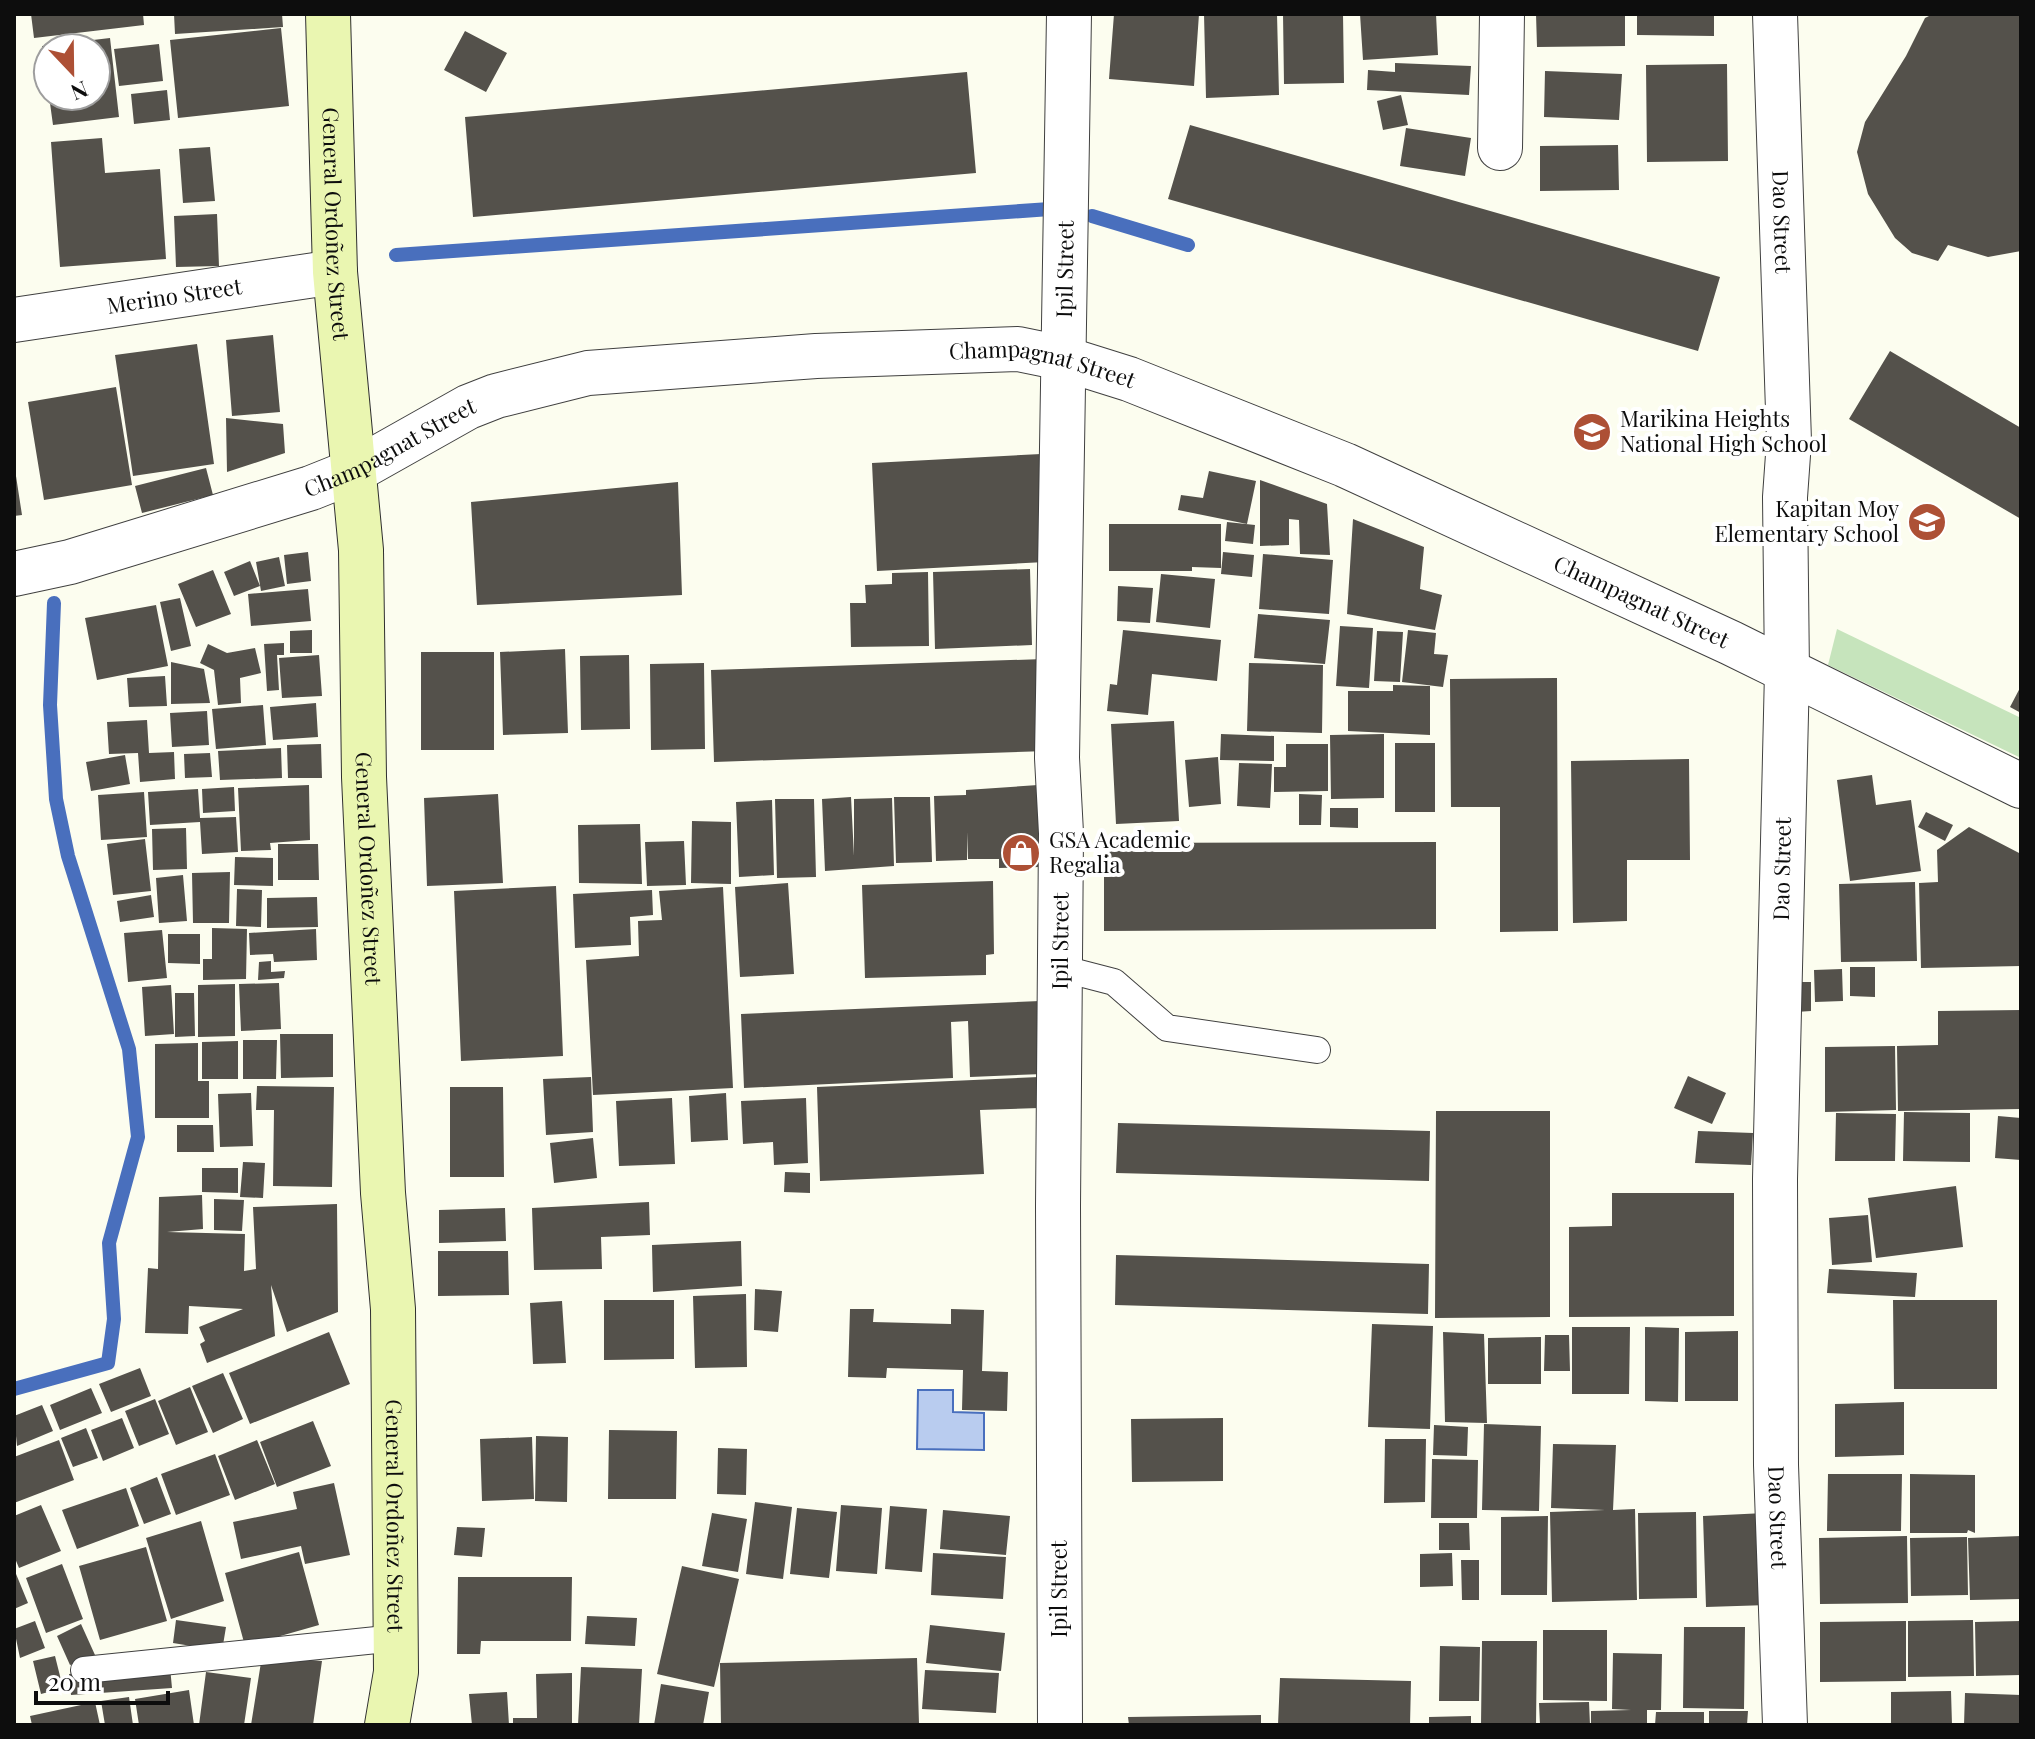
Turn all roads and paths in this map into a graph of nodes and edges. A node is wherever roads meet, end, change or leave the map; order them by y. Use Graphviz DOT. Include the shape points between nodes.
graph roads {
  1 [pos="328,14"];
  2 [pos="1069,14"];
  3 [pos="1502,14"];
  4 [pos="1775,14"];
  5 [pos="1500,148"];
  6 [pos="335,272"];
  7 [pos="14,320"];
  8 [pos="1062,358"];
  9 [pos="356,470"];
  10 [pos="14,574"];
  11 [pos="1787,672"];
  12 [pos="2021,786"];
  13 [pos="1060,968"];
  14 [pos="1317,1050"];
  15 [pos="396,1638"];
  16 [pos="84,1670"];
  17 [pos="387,1725"];
  18 [pos="1060,1725"];
  19 [pos="1785,1725"];
  1 -- 6 [label="main road, General Ordoñez Street"];
  2 -- 8 [label="street, Ipil Street"];
  3 -- 5 [label="street"];
  4 -- 11 [label="street, Dao Street" via="1789,441"];
  6 -- 7 [label="street, Merino Street"];
  6 -- 9 [label="main road, General Ordoñez Street"];
  8 -- 9 [label="street, Champagnat Street" via="1018,349 938,350 588,373 468,407"];
  8 -- 11 [label="street, Champagnat Street" via="1129,379 1345,465"];
  8 -- 13 [label="street, Ipil Street"];
  9 -- 10 [label="street, Champagnat Street" via="101,553"];
  9 -- 15 [label="main road, General Ordoñez Street" via="365,792 393,1309"];
  11 -- 12 [label="street, Champagnat Street"];
  11 -- 19 [label="street, Dao Street" via="1775,1179 1776,1465"];
  13 -- 14 [label="lane" via="1114,982 1167,1028"];
  13 -- 18 [label="street, Ipil Street"];
  15 -- 16 [label="lane"];
  15 -- 17 [label="main road, General Ordoñez Street"];
}
